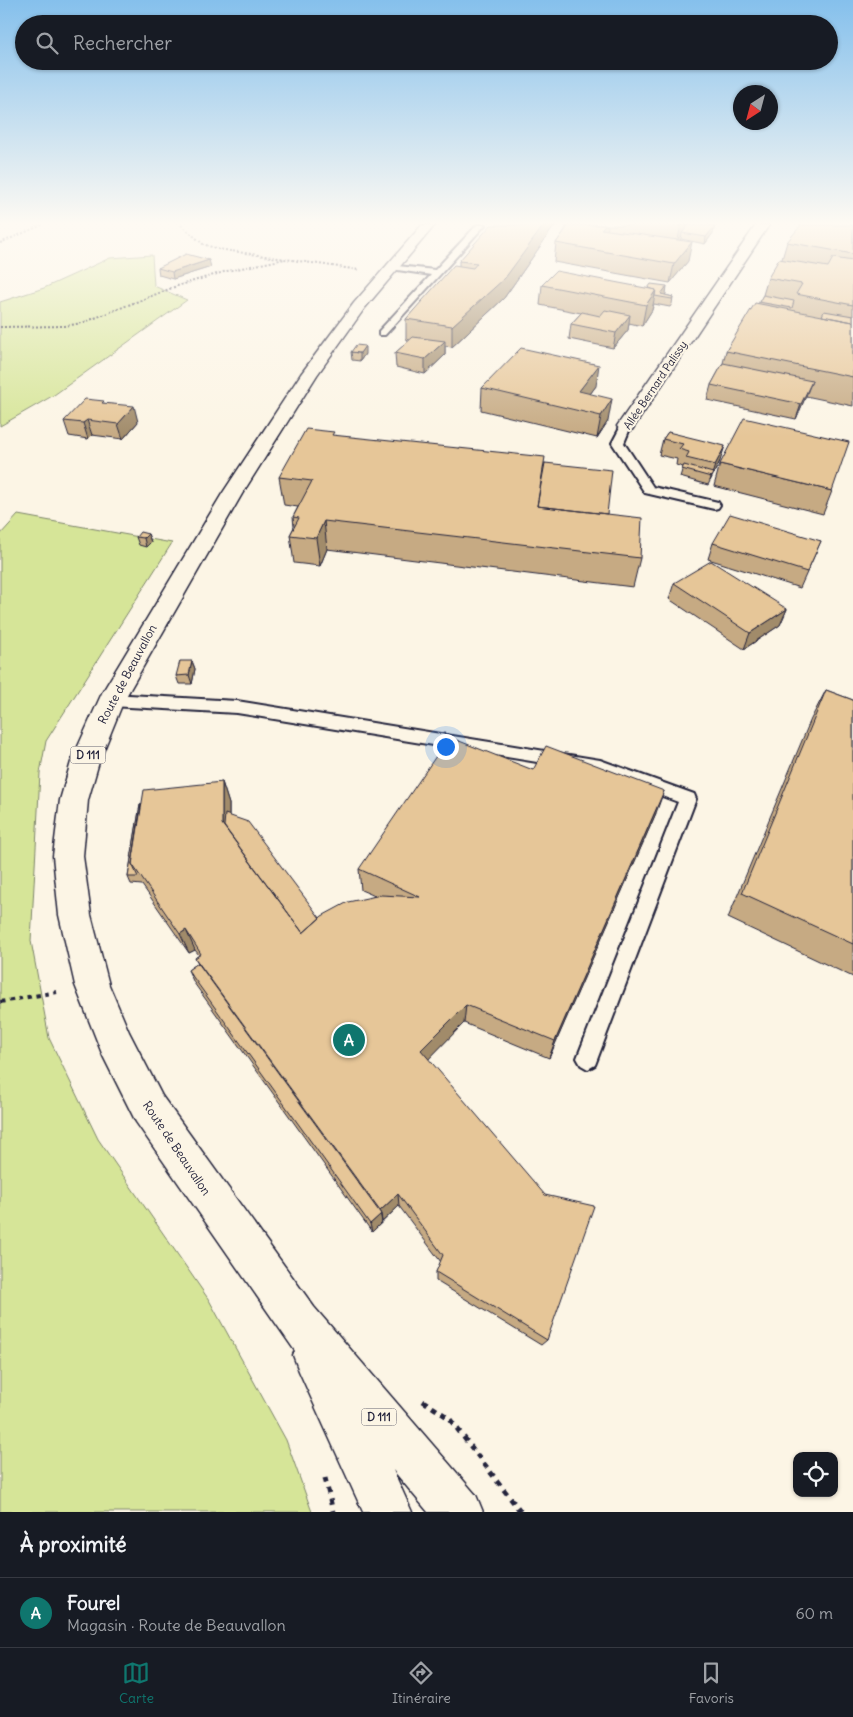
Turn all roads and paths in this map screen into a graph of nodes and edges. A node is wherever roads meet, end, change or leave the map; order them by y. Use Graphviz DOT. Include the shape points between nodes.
graph roads {
  1 [pos="152,296"];
  2 [pos="369,296"];
  3 [pos="416,296"];
  4 [pos="715,296"];
  5 [pos="0,327"];
  6 [pos="382,333"];
  7 [pos="626,426"];
  8 [pos="714,506"];
  9 [pos="110,700"];
  10 [pos="92,985"];
  11 [pos="0,1002"];
  12 [pos="588,1058"];
  13 [pos="299,1322"];
  14 [pos="388,1512"];
  15 [pos="459,1512"];
  1 -- 5 [label="path" via="82,323"];
  2 -- 9 [label="main road, Route de Beauvallon / D 111" via="303,382 232,494"];
  3 -- 6 [label="lane"];
  4 -- 7 [label="main road, Allée Bernard Palissy"];
  7 -- 8 [label="lane, Allée Bernard Palissy" via="618,443 648,490"];
  9 -- 10 [label="main road, Route de Beauvallon / D 111" via="84,762 74,800 68,856 75,915"];
  9 -- 12 [label="lane" via="237,707 600,766 688,799"];
  10 -- 11 [label="path"];
  10 -- 13 [label="main road, Route de Beauvallon / D 111" via="116,1044 149,1109"];
  13 -- 14 [label="main road, D 111"];
  13 -- 15 [label="main road, D 111"];
}
